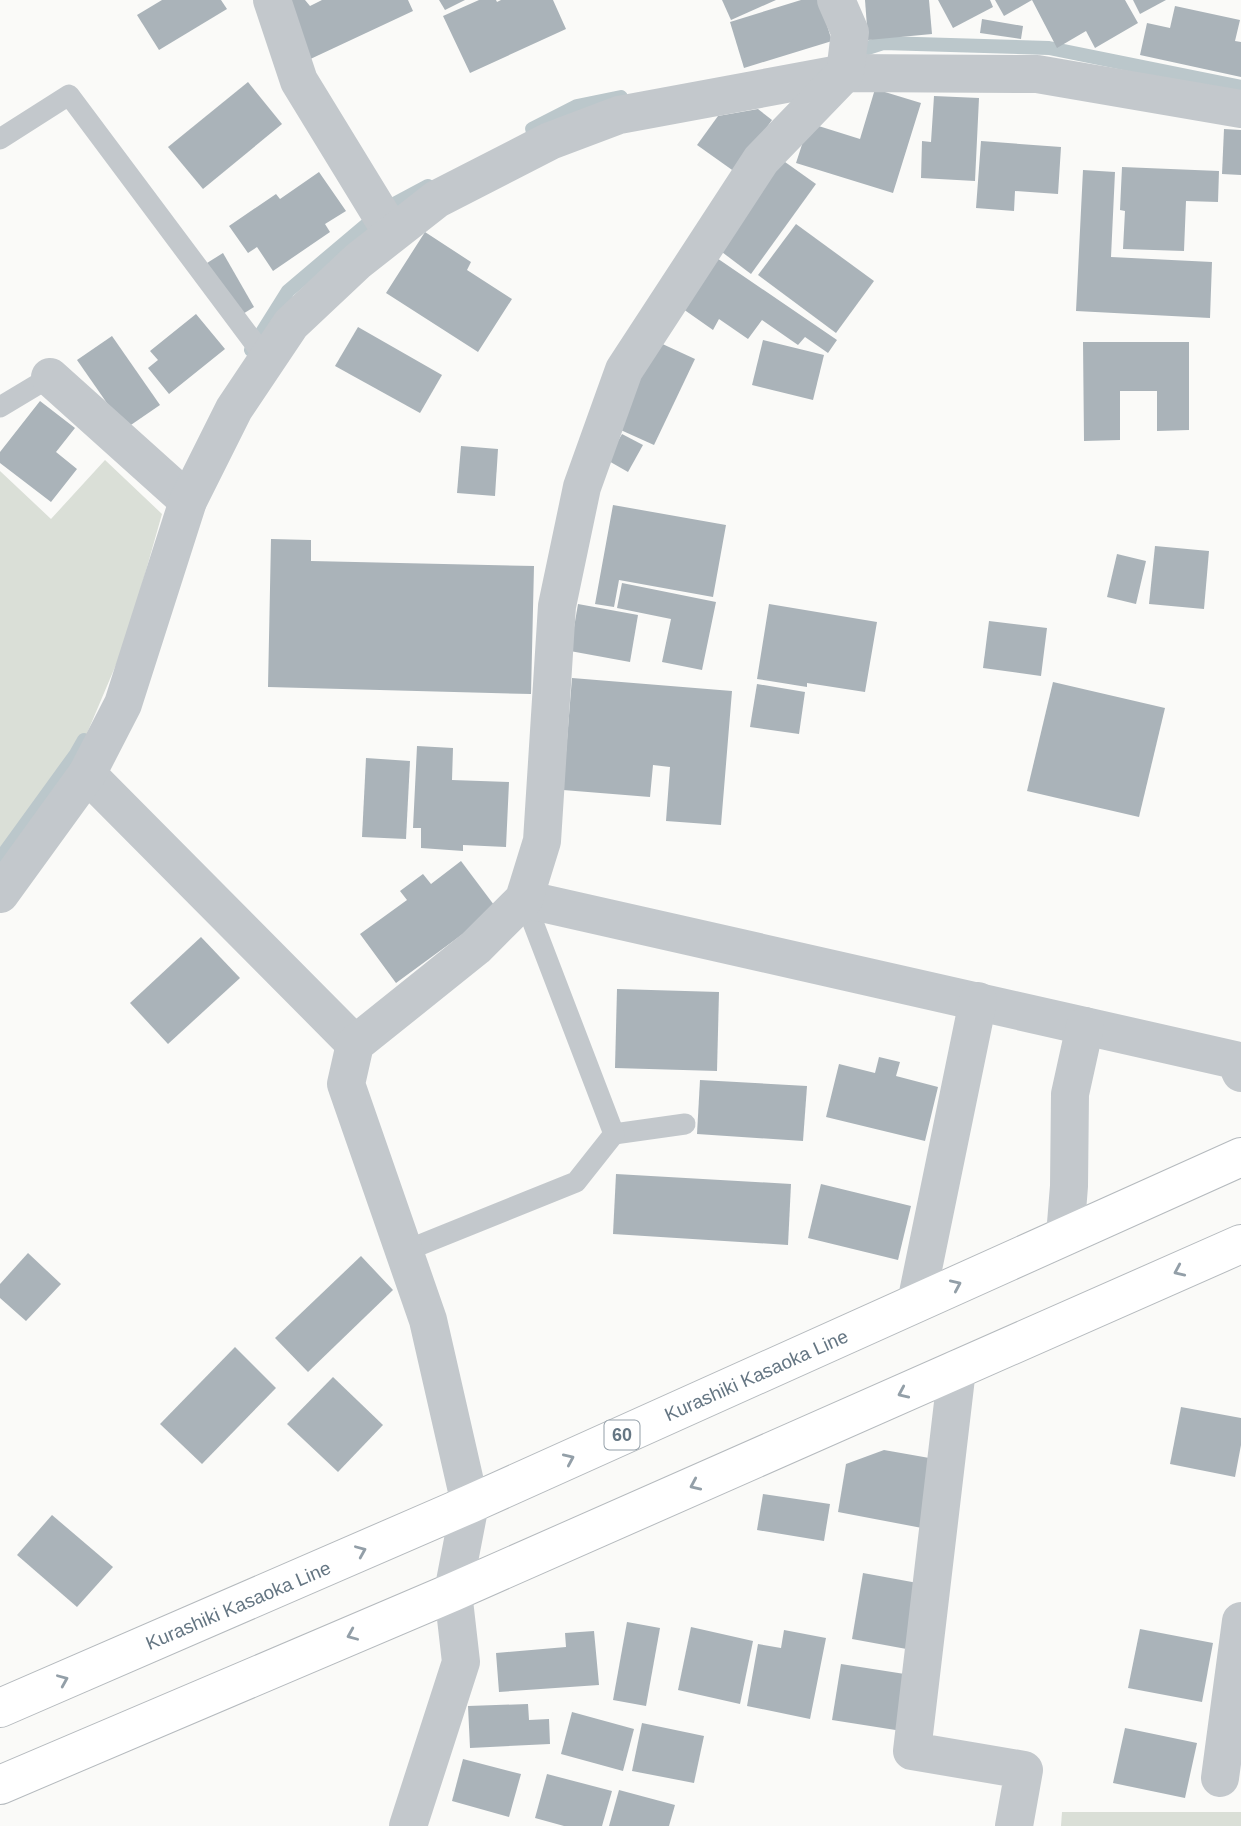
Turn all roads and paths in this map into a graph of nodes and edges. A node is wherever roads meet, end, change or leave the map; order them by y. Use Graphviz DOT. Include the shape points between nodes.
graph roads {
  1 [pos="272,0"];
  2 [pos="835,0"];
  3 [pos="845,73"];
  4 [pos="1241,109"];
  5 [pos="0,139"];
  6 [pos="392,233"];
  7 [pos="267,360"];
  8 [pos="50,377"];
  9 [pos="0,407"];
  10 [pos="188,501"];
  11 [pos="87,774"];
  12 [pos="0,894"];
  13 [pos="524,899"];
  14 [pos="978,1001"];
  15 [pos="1085,1026"];
  16 [pos="355,1044"];
  17 [pos="1241,1073"];
  18 [pos="685,1124"];
  19 [pos="614,1134"];
  20 [pos="1241,1157"];
  21 [pos="1065,1236"];
  22 [pos="1241,1244"];
  23 [pos="405,1251"];
  24 [pos="916,1303"];
  25 [pos="957,1369"];
  26 [pos="470,1504"];
  27 [pos="453,1592"];
  28 [pos="1241,1621"];
  29 [pos="0,1707"];
  30 [pos="1220,1778"];
  31 [pos="0,1785"];
  32 [pos="408,1826"];
  33 [pos="1013,1826"];
  1 -- 6 [label="street" via="299,82"];
  2 -- 3 [label="street" via="850,32"];
  3 -- 4 [label="street" via="1037,74"];
  3 -- 6 [label="street" via="620,115 550,141 437,199"];
  3 -- 13 [label="street" via="761,160 624,370 582,487 557,606 542,841"];
  5 -- 7 [label="lane" via="69,95"];
  6 -- 7 [label="street" via="290,324"];
  7 -- 10 [label="street" via="234,410"];
  8 -- 9 [label="lane"];
  8 -- 10 [label="street"];
  10 -- 11 [label="street" via="123,704"];
  11 -- 12 [label="street"];
  11 -- 16 [label="street"];
  13 -- 14 [label="street"];
  13 -- 16 [label="street" via="476,947"];
  13 -- 19 [label="lane"];
  14 -- 15 [label="street"];
  14 -- 24 [label="street"];
  15 -- 17 [label="street" via="1235,1060"];
  15 -- 21 [label="street" via="1070,1094"];
  16 -- 23 [label="street" via="346,1084"];
  18 -- 19 [label="lane"];
  19 -- 23 [label="lane" via="576,1182"];
  20 -- 21 [label="main road, Kurashiki Kasaoka Line / 60"];
  24 -- 21 [label="main road, Kurashiki Kasaoka Line / 60, one-way"];
  22 -- 25 [label="main road, one-way"];
  23 -- 26 [label="street" via="428,1320"];
  26 -- 24 [label="main road, Kurashiki Kasaoka Line / 60, one-way"];
  25 -- 27 [label="main road, one-way"];
  25 -- 33 [label="street" via="912,1751 1024,1770"];
  26 -- 27 [label="street"];
  29 -- 26 [label="main road, Kurashiki Kasaoka Line / 60, one-way"];
  27 -- 31 [label="main road, one-way"];
  27 -- 32 [label="street" via="461,1662"];
  28 -- 30 [label="street"];
}
